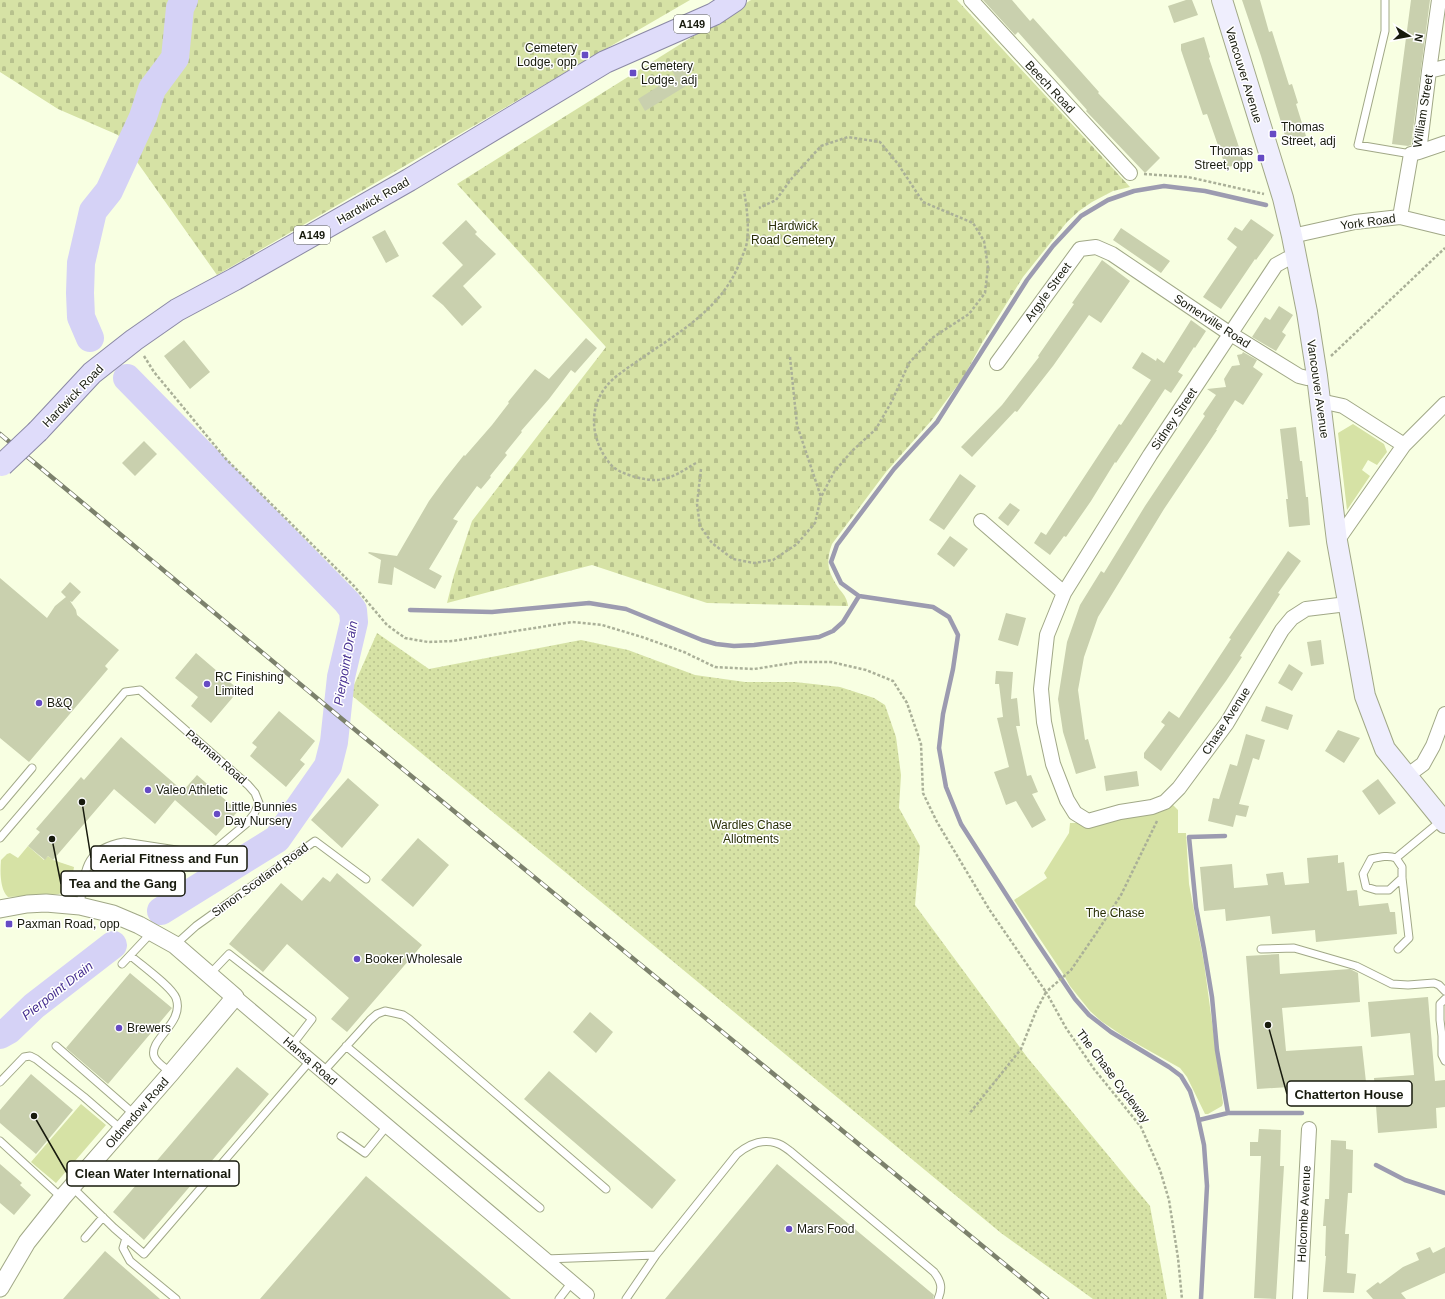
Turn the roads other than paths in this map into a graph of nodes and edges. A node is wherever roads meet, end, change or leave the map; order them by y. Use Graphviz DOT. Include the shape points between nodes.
graph roads {
  1 [pos="706,0"];
  2 [pos="735,0"];
  3 [pos="971,0"];
  4 [pos="1222,0"];
  5 [pos="1385,0"];
  6 [pos="1439,0"];
  7 [pos="648,44"];
  8 [pos="1445,67"];
  9 [pos="1429,72"];
  10 [pos="1445,143"];
  11 [pos="1415,153"];
  12 [pos="1130,173"];
  13 [pos="1400,217"];
  14 [pos="1445,228"];
  15 [pos="1292,236"];
  16 [pos="1112,254"];
  17 [pos="1295,257"];
  18 [pos="1231,334"];
  19 [pos="996,363"];
  20 [pos="1316,370"];
  21 [pos="1320,401"];
  22 [pos="1445,404"];
  23 [pos="1404,445"];
  24 [pos="1,466"];
  25 [pos="981,521"];
  26 [pos="1337,541"];
  27 [pos="1064,593"];
  28 [pos="1348,604"];
  29 [pos="1445,714"];
  30 [pos="32,768"];
  31 [pos="1408,775"];
  32 [pos="0,806"];
  33 [pos="1088,821"];
  34 [pos="1444,821"];
  35 [pos="0,838"];
  36 [pos="1396,858"];
  37 [pos="1402,878"];
  38 [pos="366,879"];
  39 [pos="80,906"];
  40 [pos="0,909"];
  41 [pos="152,932"];
  42 [pos="175,945"];
  43 [pos="1261,949"];
  44 [pos="1398,949"];
  45 [pos="131,956"];
  46 [pos="122,964"];
  47 [pos="209,976"];
  48 [pos="1445,992"];
  49 [pos="235,997"];
  50 [pos="1445,999"];
  51 [pos="292,1045"];
  52 [pos="56,1046"];
  53 [pos="346,1046"];
  54 [pos="310,1061"];
  55 [pos="1445,1061"];
  56 [pos="323,1072"];
  57 [pos="171,1073"];
  58 [pos="0,1082"];
  59 [pos="135,1115"];
  60 [pos="387,1126"];
  61 [pos="1309,1129"];
  62 [pos="122,1131"];
  63 [pos="341,1136"];
  64 [pos="0,1141"];
  65 [pos="606,1189"];
  66 [pos="67,1192"];
  67 [pos="540,1208"];
  68 [pos="103,1217"];
  69 [pos="85,1238"];
  70 [pos="126,1238"];
  71 [pos="656,1255"];
  72 [pos="545,1259"];
  73 [pos="2,1281"];
  74 [pos="572,1282"];
  75 [pos="589,1297"];
  76 [pos="176,1299"];
  77 [pos="559,1299"];
  78 [pos="626,1299"];
  79 [pos="938,1299"];
  80 [pos="1300,1299"];
  1 -- 7 [label="main road, Hardwick Road / A149"];
  2 -- 7 [label="main road, Hardwick Road / A149" via="714,14"];
  3 -- 12 [label="street, Beech Road"];
  4 -- 15 [label="main road, Vancouver Avenue" via="1283,198"];
  5 -- 11 [label="lane" via="1385,31 1358,145"];
  6 -- 9 [label="street, William Street"];
  7 -- 24 [label="main road, Hardwick Road / A149, bridge" via="605,62 409,180 177,310 92,373"];
  8 -- 9 [label="street"];
  9 -- 11 [label="street, William Street"];
  10 -- 11 [label="street"];
  11 -- 13 [label="street, William Street"];
  13 -- 14 [label="street, York Road"];
  13 -- 15 [label="street, York Road" via="1355,222"];
  15 -- 17 [label="main road, Vancouver Avenue"];
  16 -- 18 [label="street, Somerville Road"];
  16 -- 19 [label="street, Argyle Street" via="1096,247 1080,249"];
  17 -- 18 [label="street, Sidney Street" via="1276,265"];
  17 -- 20 [label="main road, Vancouver Avenue"];
  18 -- 20 [label="street, Somerville Road" via="1299,376 1307,378"];
  18 -- 27 [label="street, Sidney Street" via="1150,455"];
  20 -- 21 [label="main road, Vancouver Avenue"];
  21 -- 23 [label="street" via="1343,406"];
  21 -- 26 [label="main road, Vancouver Avenue"];
  22 -- 23 [label="street"];
  23 -- 26 [label="street"];
  25 -- 27 [label="street"];
  26 -- 28 [label="main road, Vancouver Avenue"];
  27 -- 33 [label="street, Sidney Street" via="1047,635 1041,689 1044,722 1053,764 1067,800 1075,813"];
  28 -- 31 [label="main road, Vancouver Avenue" via="1365,696 1385,749"];
  28 -- 33 [label="street, Chase Avenue" via="1306,609 1292,618 1282,630 1227,723 1179,788 1165,802"];
  29 -- 31 [label="street" via="1423,764"];
  30 -- 32 [label="lane"];
  31 -- 34 [label="main road, Vancouver Avenue"];
  34 -- 36 [label="lane"];
  35 -- 39 [label="lane, Paxman Road" via="125,692 140,690 255,792 259,803 254,814 247,823 208,853 124,842 103,848 88,863"];
  36 -- 37 [label="lane" via="1402,867"];
  36 -- 37 [label="lane" via="1381,856 1371,859 1363,874 1366,887 1389,890"];
  37 -- 44 [label="lane" via="1409,938"];
  38 -- 42 [label="lane, Simon Scotland Road" via="315,841 196,926"];
  39 -- 40 [label="street, Hansa Road" via="46,903"];
  39 -- 41 [label="street, Hansa Road" via="113,914"];
  41 -- 42 [label="street, Hansa Road"];
  41 -- 45 [label="lane"];
  42 -- 47 [label="street, Hansa Road"];
  43 -- 48 [label="lane" via="1294,948 1356,966 1392,984 1434,983"];
  45 -- 46 [label="lane"];
  45 -- 57 [label="lane" via="176,997 177,1014 154,1049 156,1060"];
  47 -- 49 [label="street, Hansa Road"];
  47 -- 51 [label="lane" via="229,954 312,1019"];
  49 -- 51 [label="street, Hansa Road"];
  49 -- 57 [label="street, Oldmedow Road"];
  50 -- 55 [label="lane" via="1440,1004 1440,1020 1442,1055"];
  51 -- 54 [label="street, Hansa Road"];
  52 -- 59 [label="lane"];
  53 -- 56 [label="lane"];
  53 -- 65 [label="lane" via="377,1014 385,1011 403,1015"];
  53 -- 67 [label="lane"];
  54 -- 56 [label="street, Hansa Road"];
  54 -- 70 [label="lane" via="144,1254"];
  56 -- 60 [label="street, Hansa Road"];
  57 -- 59 [label="street, Oldmedow Road"];
  58 -- 62 [label="lane" via="24,1057 30,1056 84,1097"];
  59 -- 62 [label="street, Oldmedow Road"];
  60 -- 63 [label="lane" via="365,1152"];
  60 -- 72 [label="street, Hansa Road"];
  61 -- 80 [label="street, Holcombe Avenue"];
  62 -- 66 [label="street, Oldmedow Road"];
  64 -- 66 [label="lane"];
  66 -- 68 [label="lane"];
  66 -- 73 [label="street, Oldmedow Road" via="27,1242"];
  68 -- 69 [label="lane"];
  68 -- 70 [label="lane"];
  70 -- 76 [label="lane" via="123,1248 130,1260"];
  71 -- 72 [label="lane"];
  71 -- 78 [label="lane"];
  71 -- 79 [label="lane" via="737,1154 748,1145 761,1141 776,1142 934,1272 941,1284"];
  72 -- 74 [label="street, Hansa Road"];
  74 -- 75 [label="street, Hansa Road"];
  74 -- 77 [label="lane"];
}
